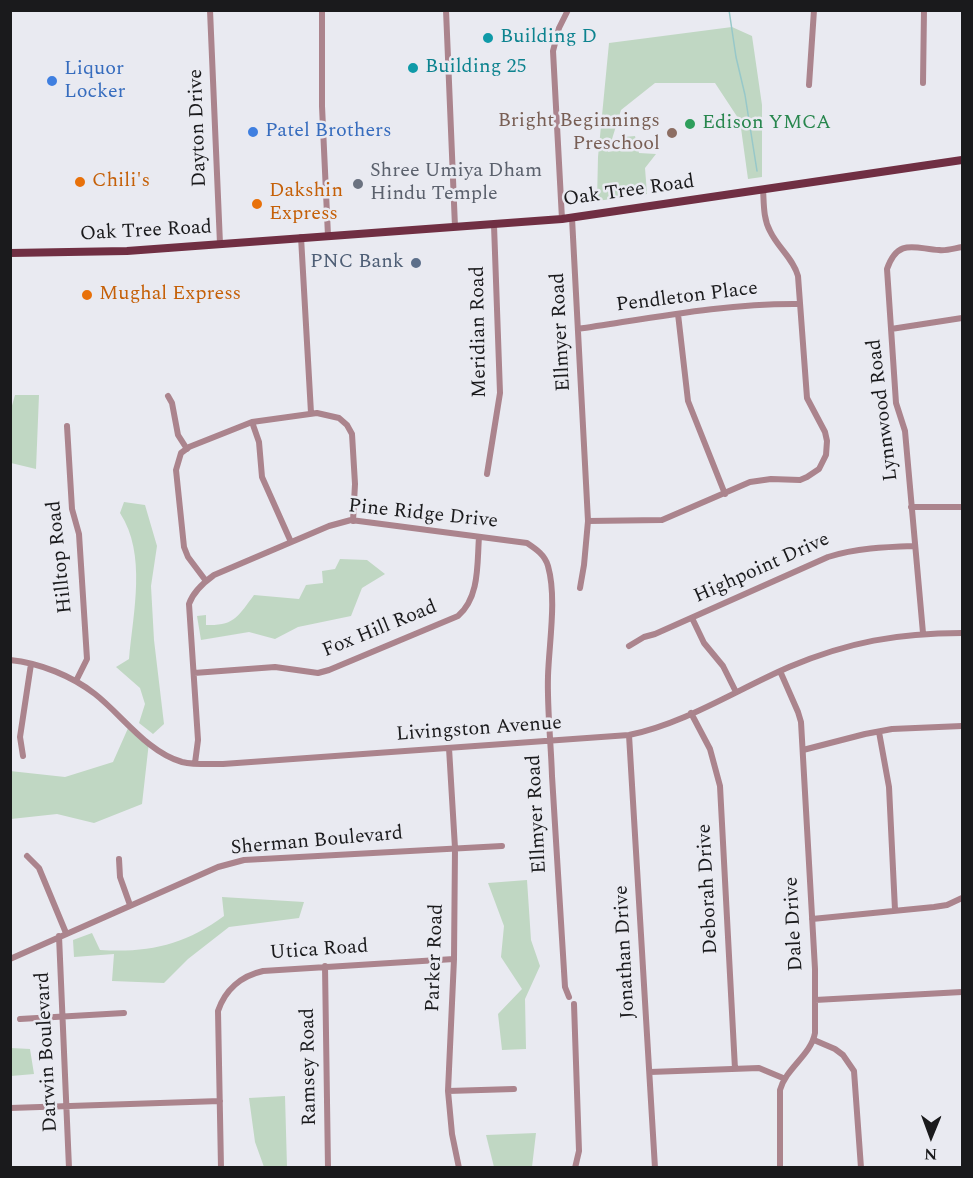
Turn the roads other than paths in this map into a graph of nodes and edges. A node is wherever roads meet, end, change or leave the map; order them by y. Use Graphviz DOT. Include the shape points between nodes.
graph roads {
  1 [pos="210,10"];
  2 [pos="322,10"];
  3 [pos="446,10"];
  4 [pos="568,10"];
  5 [pos="814,10"];
  6 [pos="924,10"];
  7 [pos="924,83"];
  8 [pos="808,85"];
  9 [pos="963,160"];
  10 [pos="763,189"];
  11 [pos="572,218"];
  12 [pos="562,219"];
  13 [pos="494,225"];
  14 [pos="455,227"];
  15 [pos="328,236"];
  16 [pos="301,237"];
  17 [pos="220,244"];
  18 [pos="963,247"];
  19 [pos="10,253"];
  20 [pos="801,304"];
  21 [pos="678,314"];
  22 [pos="963,318"];
  23 [pos="578,329"];
  24 [pos="891,329"];
  25 [pos="168,396"];
  26 [pos="311,414"];
  27 [pos="252,422"];
  28 [pos="67,426"];
  29 [pos="187,449"];
  30 [pos="487,474"];
  31 [pos="725,494"];
  32 [pos="911,507"];
  33 [pos="963,507"];
  34 [pos="588,520"];
  35 [pos="353,521"];
  36 [pos="479,537"];
  37 [pos="291,542"];
  38 [pos="914,546"];
  39 [pos="544,557"];
  40 [pos="206,581"];
  41 [pos="580,588"];
  42 [pos="692,618"];
  43 [pos="923,633"];
  44 [pos="963,633"];
  45 [pos="630,646"];
  46 [pos="10,660"];
  47 [pos="31,664"];
  48 [pos="780,671"];
  49 [pos="194,673"];
  50 [pos="76,681"];
  51 [pos="736,692"];
  52 [pos="691,713"];
  53 [pos="963,726"];
  54 [pos="879,732"];
  55 [pos="629,735"];
  56 [pos="550,741"];
  57 [pos="449,748"];
  58 [pos="803,750"];
  59 [pos="23,756"];
  60 [pos="195,763"];
  61 [pos="502,846"];
  62 [pos="454,848"];
  63 [pos="27,856"];
  64 [pos="118,859"];
  65 [pos="963,898"];
  66 [pos="130,905"];
  67 [pos="895,910"];
  68 [pos="812,919"];
  69 [pos="62,934"];
  70 [pos="10,959"];
  71 [pos="454,959"];
  72 [pos="325,966"];
  73 [pos="961,992"];
  74 [pos="569,997"];
  75 [pos="815,1000"];
  76 [pos="574,1004"];
  77 [pos="124,1013"];
  78 [pos="62,1016"];
  79 [pos="20,1019"];
  80 [pos="814,1040"];
  81 [pos="735,1069"];
  82 [pos="650,1072"];
  83 [pos="783,1078"];
  84 [pos="514,1089"];
  85 [pos="448,1091"];
  86 [pos="220,1101"];
  87 [pos="67,1106"];
  88 [pos="10,1108"];
  89 [pos="69,1167"];
  90 [pos="221,1167"];
  91 [pos="328,1167"];
  92 [pos="459,1167"];
  93 [pos="575,1167"];
  94 [pos="655,1167"];
  95 [pos="780,1167"];
  96 [pos="861,1167"];
  1 -- 17 [label="street, Dayton Drive"];
  2 -- 15 [label="street"];
  3 -- 14 [label="street"];
  4 -- 12 [label="street" via="554,51"];
  5 -- 8 [label="street"];
  6 -- 7 [label="street"];
  9 -- 10 [label="main road, Oak Tree Road"];
  10 -- 11 [label="main road, Oak Tree Road"];
  10 -- 20 [label="street" via="767,223 795,266"];
  11 -- 12 [label="main road, Oak Tree Road"];
  11 -- 23 [label="street, Ellmyer Road"];
  12 -- 13 [label="main road, Oak Tree Road"];
  13 -- 14 [label="main road, Oak Tree Road"];
  13 -- 30 [label="street, Meridian Road" via="500,393"];
  14 -- 15 [label="main road, Oak Tree Road"];
  15 -- 16 [label="main road, Oak Tree Road"];
  16 -- 17 [label="main road, Oak Tree Road"];
  16 -- 26 [label="street"];
  17 -- 19 [label="main road, Oak Tree Road" via="127,251"];
  18 -- 24 [label="street, Lynnwood Road" via="939,250 912,246 892,258 887,275"];
  20 -- 21 [label="street, Pendleton Place" via="761,304"];
  20 -- 31 [label="street" via="807,398 825,432 826,455 819,468 807,477 792,481 757,480"];
  21 -- 23 [label="street, Pendleton Place"];
  21 -- 31 [label="street" via="688,401"];
  22 -- 24 [label="street"];
  23 -- 34 [label="street, Ellmyer Road"];
  24 -- 32 [label="street, Lynnwood Road" via="896,403 905,431"];
  25 -- 29 [label="street" via="178,435"];
  26 -- 27 [label="street"];
  26 -- 35 [label="street" via="339,418 352,434"];
  27 -- 29 [label="street"];
  27 -- 37 [label="street" via="259,442 262,477"];
  28 -- 50 [label="street, Hilltop Road" via="87,659"];
  29 -- 40 [label="street" via="181,453 176,470 184,548"];
  31 -- 34 [label="street" via="662,520"];
  32 -- 33 [label="street"];
  32 -- 38 [label="street, Lynnwood Road"];
  34 -- 41 [label="street, Ellmyer Road"];
  35 -- 36 [label="street, Pine Ridge Drive"];
  35 -- 37 [label="street, Pine Ridge Drive"];
  36 -- 39 [label="street, Pine Ridge Drive" via="527,543"];
  36 -- 49 [label="street, Fox Hill Road" via="474,590 458,616 318,673 275,667"];
  37 -- 40 [label="street, Pine Ridge Drive"];
  38 -- 42 [label="street, Highpoint Drive" via="837,554"];
  38 -- 43 [label="street, Lynnwood Road"];
  39 -- 56 [label="street, Ellmyer Road" via="551,607"];
  40 -- 49 [label="street, Pine Ridge Drive" via="189,604"];
  42 -- 45 [label="street, Highpoint Drive"];
  42 -- 51 [label="street"];
  43 -- 44 [label="street, Livingston Avenue"];
  43 -- 48 [label="street, Livingston Avenue" via="867,640"];
  46 -- 47 [label="street, Livingston Avenue"];
  47 -- 50 [label="street, Livingston Avenue"];
  47 -- 59 [label="street" via="20,737"];
  48 -- 51 [label="street, Livingston Avenue"];
  48 -- 58 [label="street, Dale Drive" via="798,712"];
  49 -- 60 [label="street, Pine Ridge Drive" via="198,740"];
  50 -- 60 [label="street, Livingston Avenue" via="96,694 143,739 176,759"];
  51 -- 52 [label="street, Livingston Avenue"];
  52 -- 55 [label="street, Livingston Avenue"];
  52 -- 81 [label="street, Deborah Drive" via="710,749 720,786"];
  53 -- 54 [label="street"];
  54 -- 58 [label="street"];
  54 -- 67 [label="street" via="889,787"];
  55 -- 56 [label="street, Livingston Avenue"];
  55 -- 82 [label="street, Jonathan Drive"];
  56 -- 57 [label="street, Livingston Avenue"];
  56 -- 74 [label="street, Ellmyer Road"];
  57 -- 60 [label="street, Livingston Avenue"];
  57 -- 62 [label="street, Parker Road"];
  58 -- 68 [label="street, Dale Drive"];
  61 -- 62 [label="street, Sherman Boulevard"];
  62 -- 66 [label="street, Sherman Boulevard" via="244,860 218,867"];
  62 -- 71 [label="street, Parker Road"];
  63 -- 69 [label="street" via="39,868"];
  64 -- 66 [label="street"];
  65 -- 67 [label="street" via="947,905"];
  66 -- 69 [label="street, Sherman Boulevard"];
  67 -- 68 [label="street"];
  68 -- 75 [label="street, Dale Drive"];
  69 -- 70 [label="street, Sherman Boulevard"];
  69 -- 78 [label="street, Darwin Boulevard"];
  71 -- 72 [label="street, Utica Road"];
  71 -- 85 [label="street, Parker Road"];
  72 -- 86 [label="street, Utica Road" via="262,971 241,979 226,995 218,1011"];
  72 -- 91 [label="street, Ramsey Road"];
  73 -- 75 [label="street"];
  75 -- 80 [label="street, Dale Drive"];
  76 -- 93 [label="street" via="579,1151"];
  77 -- 78 [label="street"];
  78 -- 79 [label="street"];
  78 -- 87 [label="street, Darwin Boulevard"];
  80 -- 83 [label="street"];
  80 -- 96 [label="street" via="843,1055 854,1071"];
  81 -- 82 [label="street"];
  81 -- 83 [label="street" via="762,1069"];
  82 -- 94 [label="street, Jonathan Drive"];
  83 -- 95 [label="street"];
  84 -- 85 [label="street"];
  85 -- 92 [label="street, Parker Road"];
  86 -- 87 [label="street"];
  86 -- 90 [label="street, Utica Road"];
  87 -- 88 [label="street"];
  87 -- 89 [label="street, Darwin Boulevard"];
}
